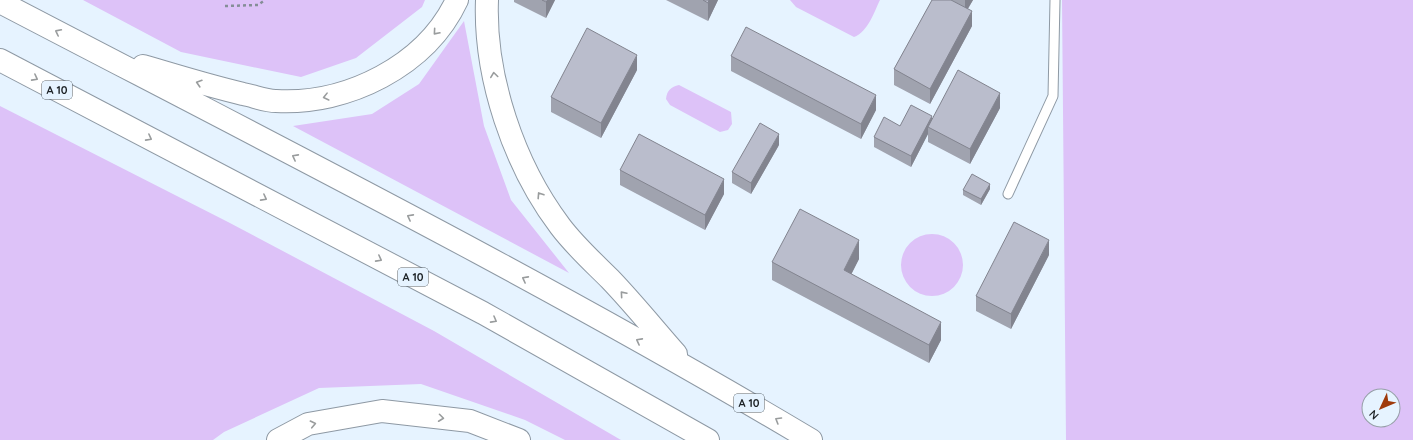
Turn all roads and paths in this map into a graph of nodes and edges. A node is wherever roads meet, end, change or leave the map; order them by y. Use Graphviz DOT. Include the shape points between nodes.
graph roads {
  1 [pos="265,0"];
  2 [pos="457,0"];
  3 [pos="487,0"];
  4 [pos="1055,0"];
  5 [pos="0,2"];
  6 [pos="225,6"];
  7 [pos="93,50"];
  8 [pos="0,60"];
  9 [pos="1008,194"];
  10 [pos="686,366"];
  11 [pos="278,440"];
  12 [pos="518,440"];
  13 [pos="708,440"];
  14 [pos="811,440"];
  1 -- 6 [label="path" via="258,5"];
  2 -- 7 [label="highway, one-way" via="449,17 424,46 393,71 354,90 318,99 275,101 213,87"];
  10 -- 3 [label="highway, one-way" via="610,279 560,227 535,188 513,143 494,81 486,24"];
  4 -- 9 [label="lane" via="1053,96"];
  7 -- 5 [label="highway, A 10, one-way"];
  10 -- 7 [label="highway, A 10, one-way" via="430,227"];
  8 -- 13 [label="highway, A 10, one-way" via="483,313"];
  14 -- 10 [label="highway, A 10, one-way"];
  11 -- 12 [label="highway, one-way" via="308,424 382,411 470,422"];
}
